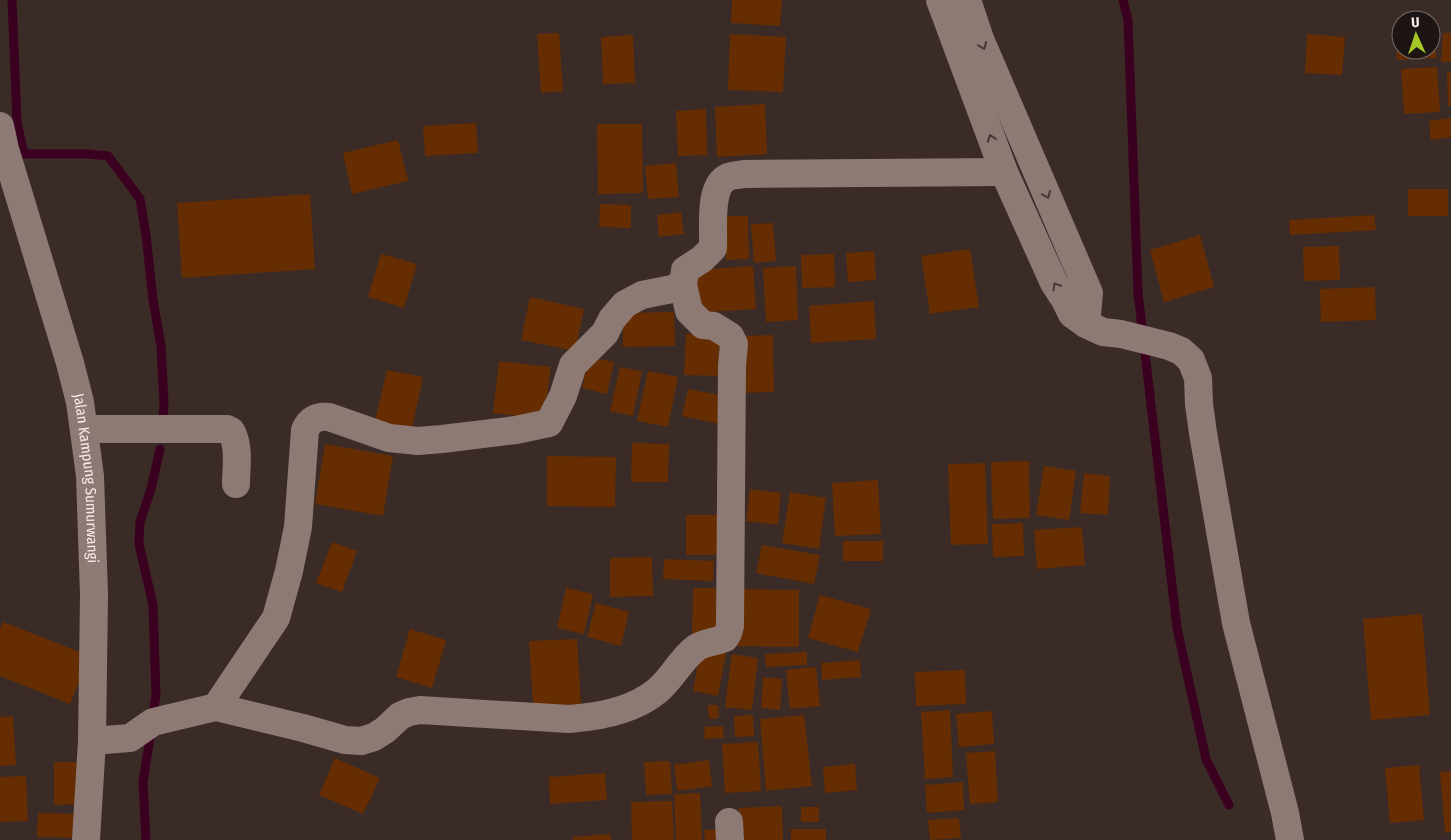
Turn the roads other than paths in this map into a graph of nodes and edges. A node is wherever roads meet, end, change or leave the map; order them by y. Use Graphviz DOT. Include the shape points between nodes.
graph roads {
  1 [pos="940,0"];
  2 [pos="967,0"];
  3 [pos="0,126"];
  4 [pos="1004,172"];
  5 [pos="683,285"];
  6 [pos="1086,324"];
  7 [pos="84,429"];
  8 [pos="236,484"];
  9 [pos="216,707"];
  10 [pos="92,741"];
  11 [pos="86,840"];
  12 [pos="1290,840"];
  4 -- 1 [label="street, one-way"];
  2 -- 6 [label="street, one-way" via="980,39 1089,292"];
  3 -- 7 [label="street, Jalan Kampung Sumurwangi" via="70,363"];
  4 -- 5 [label="street" via="744,174 728,177 718,185 714,197 713,248 685,270"];
  6 -- 4 [label="street, one-way" via="1072,314 1054,283"];
  5 -- 9 [label="street" via="642,295 625,304 605,333 573,365 563,396 549,423 418,441 390,438 330,417 308,423 298,527 290,571 276,618"];
  5 -- 9 [label="street" via="689,311 702,325 714,326 730,336 734,344 730,626 725,638 698,647 689,654 656,692 637,703 592,718 420,710 400,716 385,730 361,741 345,740"];
  6 -- 12 [label="street" via="1103,332 1169,346 1191,360 1198,378 1203,433 1236,623"];
  7 -- 8 [label="street" via="226,429 231,431 234,440"];
  7 -- 10 [label="street, Jalan Kampung Sumurwangi" via="93,533"];
  9 -- 10 [label="street" via="153,722 130,738"];
  10 -- 11 [label="street, Jalan Kampung Sumurwangi"];
}
